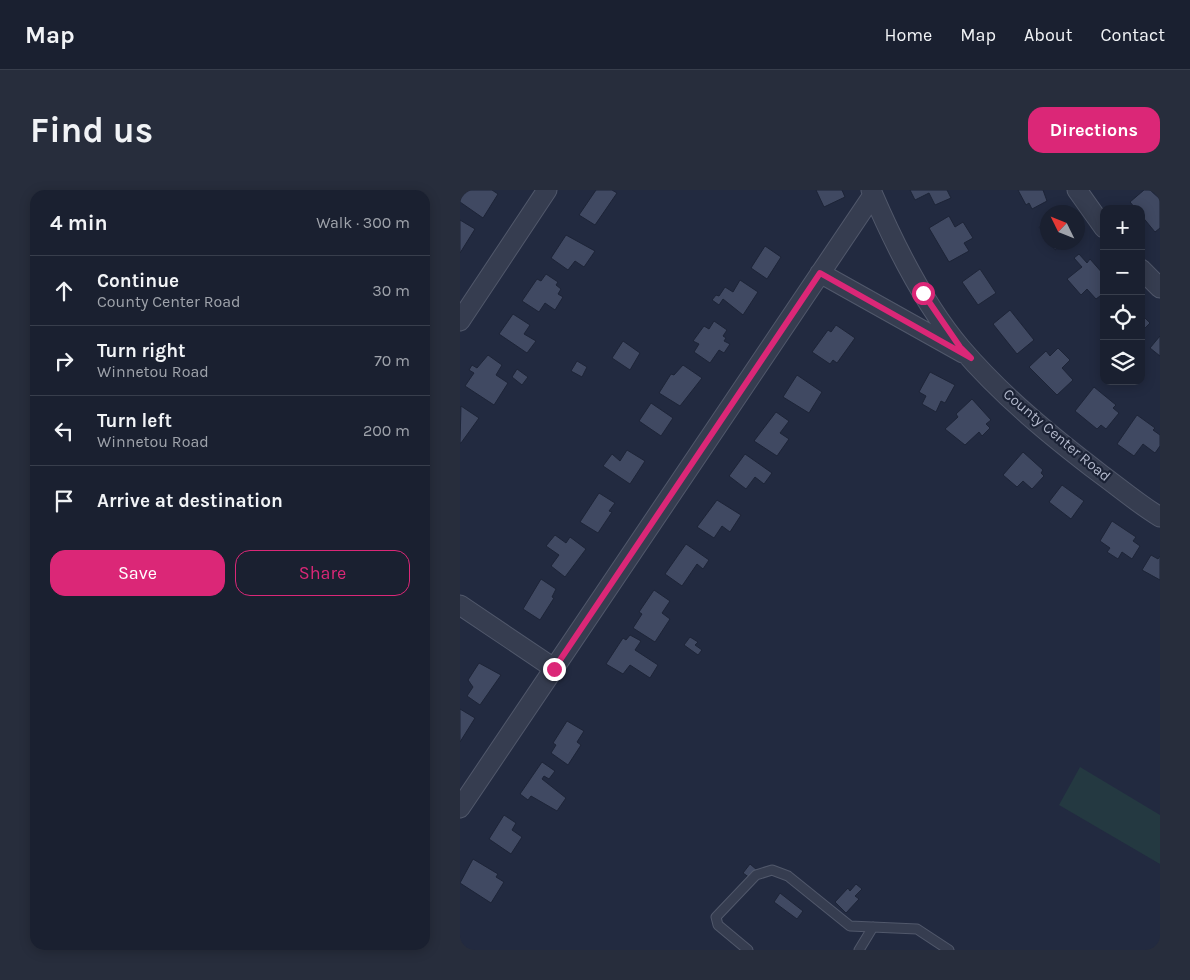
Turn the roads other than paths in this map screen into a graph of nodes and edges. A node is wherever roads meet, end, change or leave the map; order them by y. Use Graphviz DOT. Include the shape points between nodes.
graph roads {
  1 [pos="547,190"];
  2 [pos="1077,190"];
  3 [pos="872,192"];
  4 [pos="1100,222"];
  5 [pos="820,273"];
  6 [pos="1145,273"];
  7 [pos="1160,288"];
  8 [pos="460,321"];
  9 [pos="971,358"];
  10 [pos="1160,518"];
  11 [pos="460,605"];
  12 [pos="554,669"];
  13 [pos="460,808"];
  14 [pos="873,928"];
  15 [pos="748,950"];
  16 [pos="859,950"];
  17 [pos="949,950"];
  1 -- 8 [label="street"];
  2 -- 4 [label="street"];
  3 -- 5 [label="street"];
  3 -- 9 [label="street, County Center Road" via="893,242 923,293"];
  5 -- 9 [label="street"];
  5 -- 12 [label="street"];
  6 -- 7 [label="street"];
  9 -- 10 [label="street, County Center Road" via="1020,408"];
  11 -- 12 [label="street"];
  12 -- 13 [label="street"];
  14 -- 15 [label="lane" via="850,926 788,876 772,870 756,875 716,918 718,925"];
  14 -- 16 [label="lane"];
  14 -- 17 [label="lane" via="917,929"];
}
